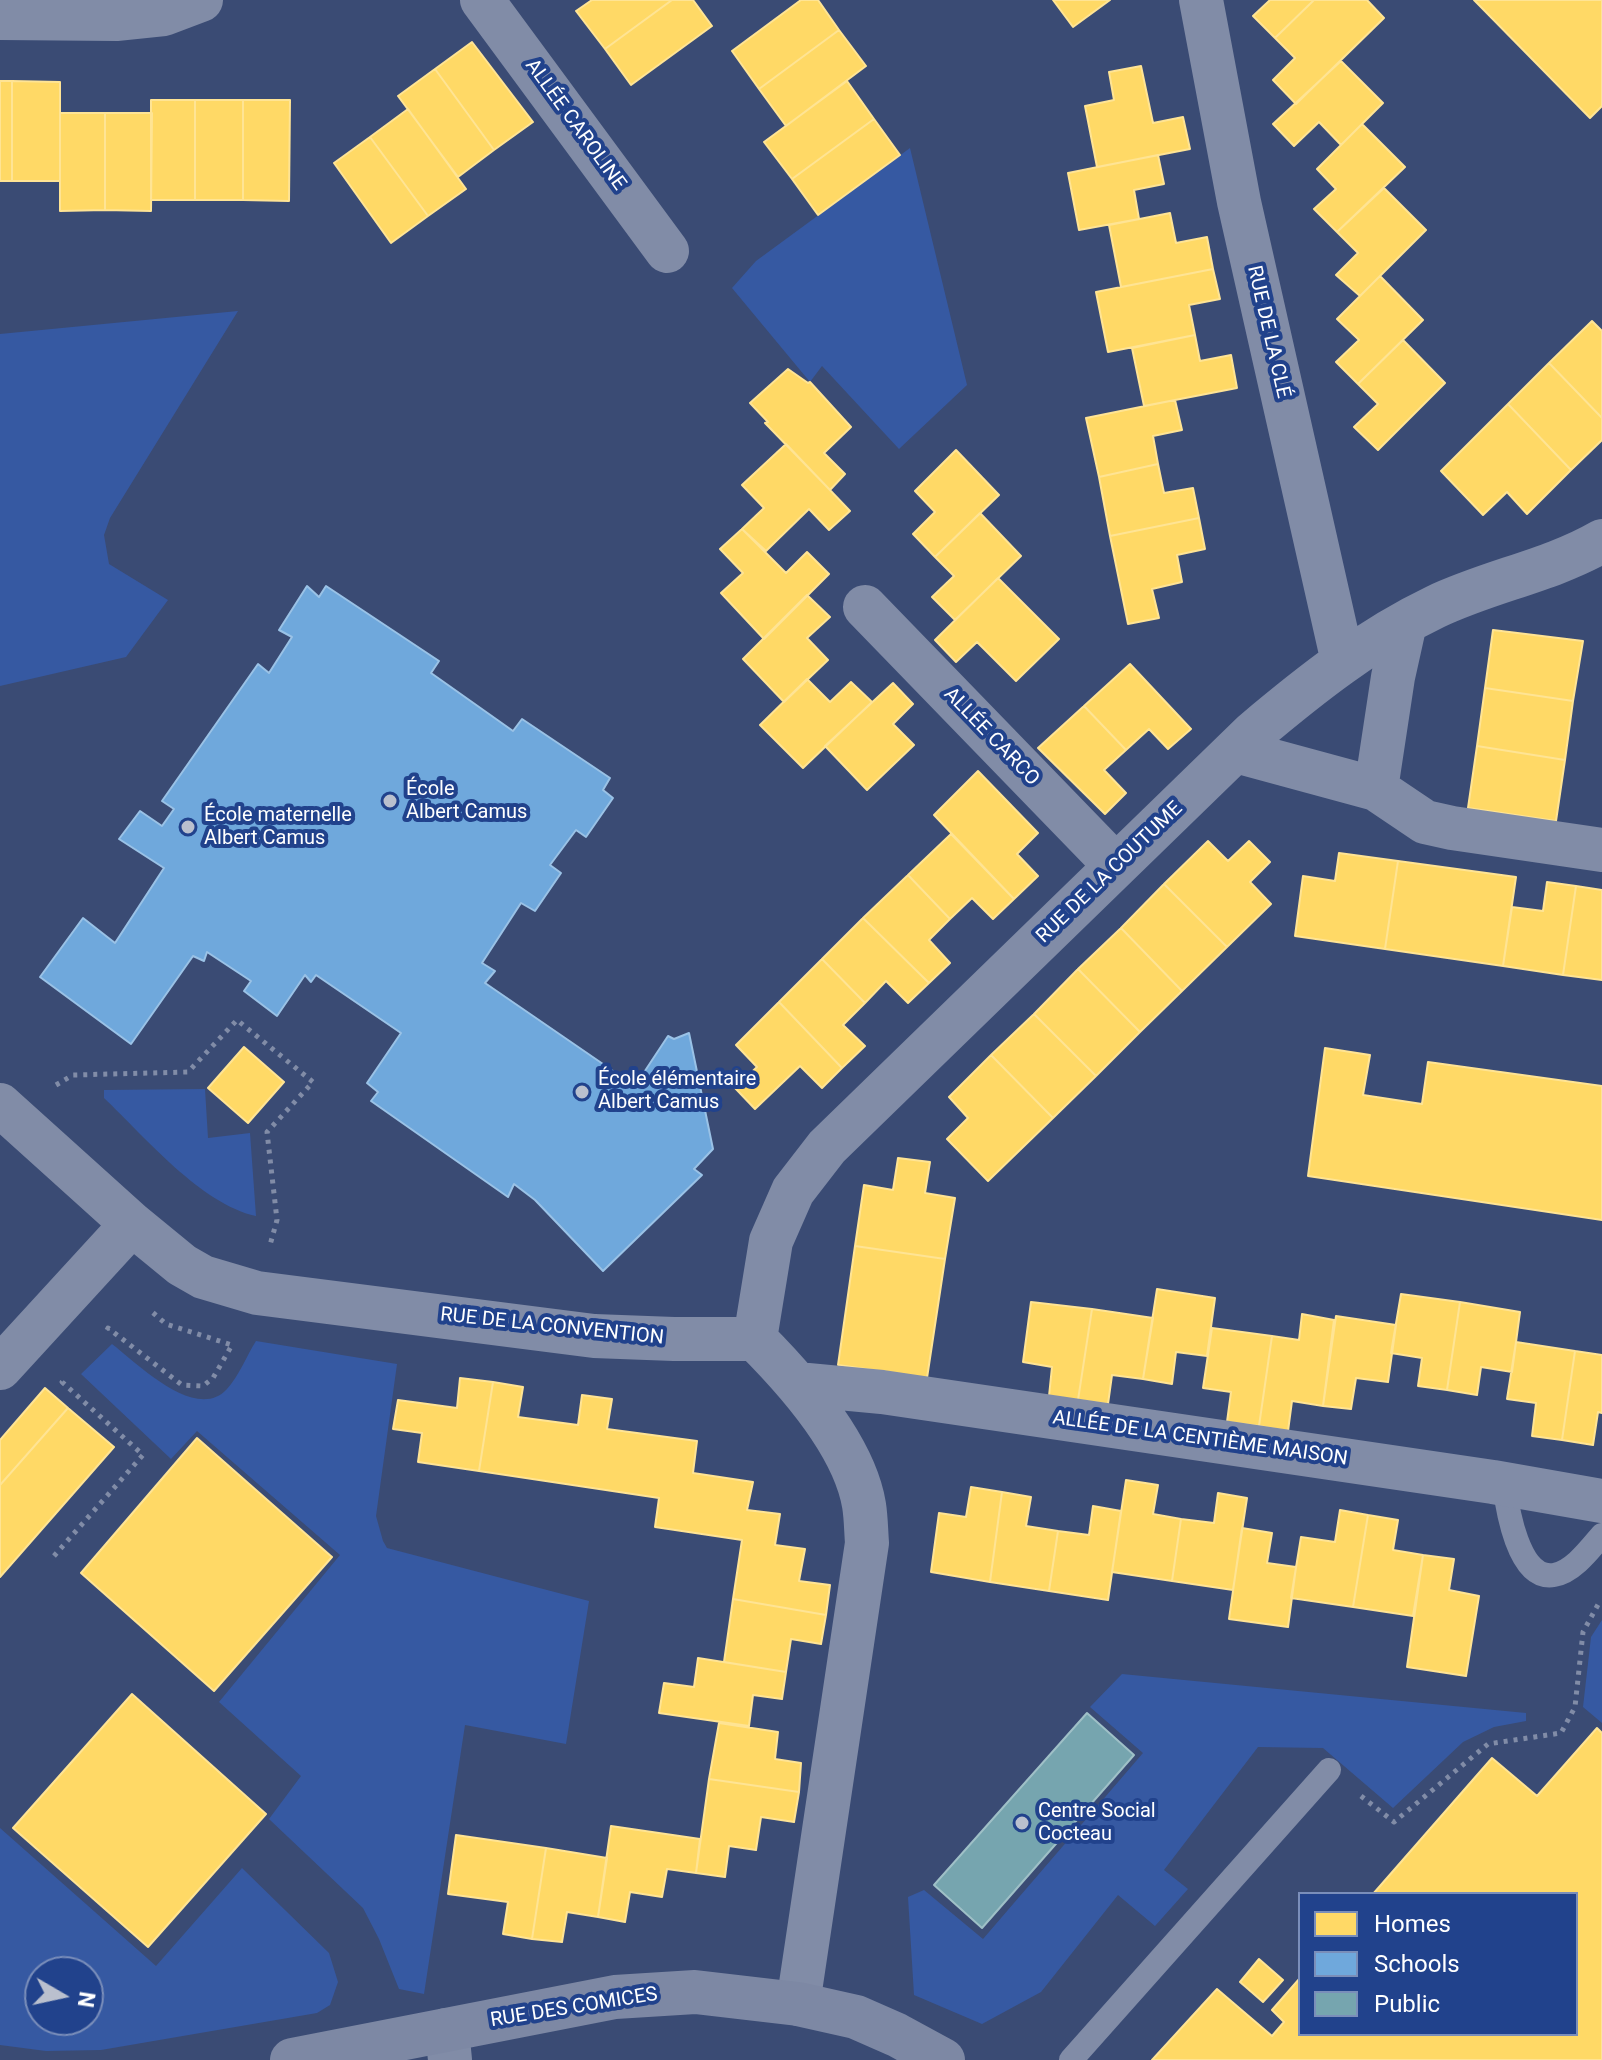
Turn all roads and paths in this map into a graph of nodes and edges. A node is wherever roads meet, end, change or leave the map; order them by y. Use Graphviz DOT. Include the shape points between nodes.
graph roads {
  1 [pos="201,0"];
  2 [pos="482,0"];
  3 [pos="1201,0"];
  4 [pos="0,18"];
  5 [pos="667,251"];
  6 [pos="1602,541"];
  7 [pos="865,607"];
  8 [pos="1405,623"];
  9 [pos="1343,662"];
  10 [pos="1236,751"];
  11 [pos="1376,789"];
  12 [pos="1602,850"];
  13 [pos="1116,866"];
  14 [pos="3,1108"];
  15 [pos="132,1224"];
  16 [pos="97,1261"];
  17 [pos="257,1293"];
  18 [pos="99,1339"];
  19 [pos="755,1339"];
  20 [pos="0,1368"];
  21 [pos="72,1371"];
  22 [pos="797,1384"];
  23 [pos="1504,1483"];
  24 [pos="1602,1501"];
  25 [pos="1602,1535"];
  26 [pos="54,1556"];
  27 [pos="1602,1598"];
  28 [pos="1329,1770"];
  29 [pos="798,2004"];
  30 [pos="449,2045"];
  31 [pos="292,2060"];
  32 [pos="943,2060"];
  33 [pos="1071,2060"];
  1 -- 4 [label="street" via="164,14 116,19"];
  2 -- 5 [label="street, ALLÉE CAROLINE"];
  3 -- 9 [label="street, RUE DE LA CLÉ" via="1239,202"];
  6 -- 8 [label="street, RUE DE LA COUTUME"];
  7 -- 13 [label="street, ALLÉE CARCO"];
  8 -- 9 [label="street, RUE DE LA COUTUME"];
  8 -- 11 [label="street"];
  9 -- 10 [label="street, RUE DE LA COUTUME"];
  10 -- 11 [label="street"];
  10 -- 13 [label="street, RUE DE LA COUTUME"];
  11 -- 12 [label="street" via="1425,822"];
  13 -- 19 [label="street, RUE DE LA COUTUME" via="827,1147 793,1191 771,1241"];
  14 -- 15 [label="street, RUE DE LA CONVENTION"];
  14 -- 17 [label="path" via="73,1075 188,1072 237,1020 313,1082 267,1132 277,1220"];
  15 -- 16 [label="street"];
  15 -- 17 [label="street, RUE DE LA CONVENTION" via="203,1277"];
  16 -- 18 [label="path" via="166,1324 232,1345 213,1378 192,1387 182,1385 108,1328"];
  16 -- 20 [label="street"];
  17 -- 19 [label="street, RUE DE LA CONVENTION" via="594,1336"];
  19 -- 22 [label="street"];
  21 -- 26 [label="path" via="62,1382 143,1455"];
  22 -- 23 [label="street, ALLÉE DE LA CENTIÈME MAISON"];
  22 -- 29 [label="street" via="847,1459 863,1503 867,1543"];
  23 -- 24 [label="street, ALLÉE DE LA CENTIÈME MAISON"];
  23 -- 25 [label="lane" via="1510,1526 1530,1565 1541,1573 1552,1576 1567,1569"];
  27 -- 28 [label="path" via="1583,1632 1575,1707 1561,1733 1488,1744 1394,1822"];
  28 -- 33 [label="lane"];
  29 -- 30 [label="street, RUE DES COMICES" via="659,1993 572,2005"];
  29 -- 32 [label="street, RUE DES COMICES" via="856,2017"];
  30 -- 31 [label="street, RUE DES COMICES"];
}
